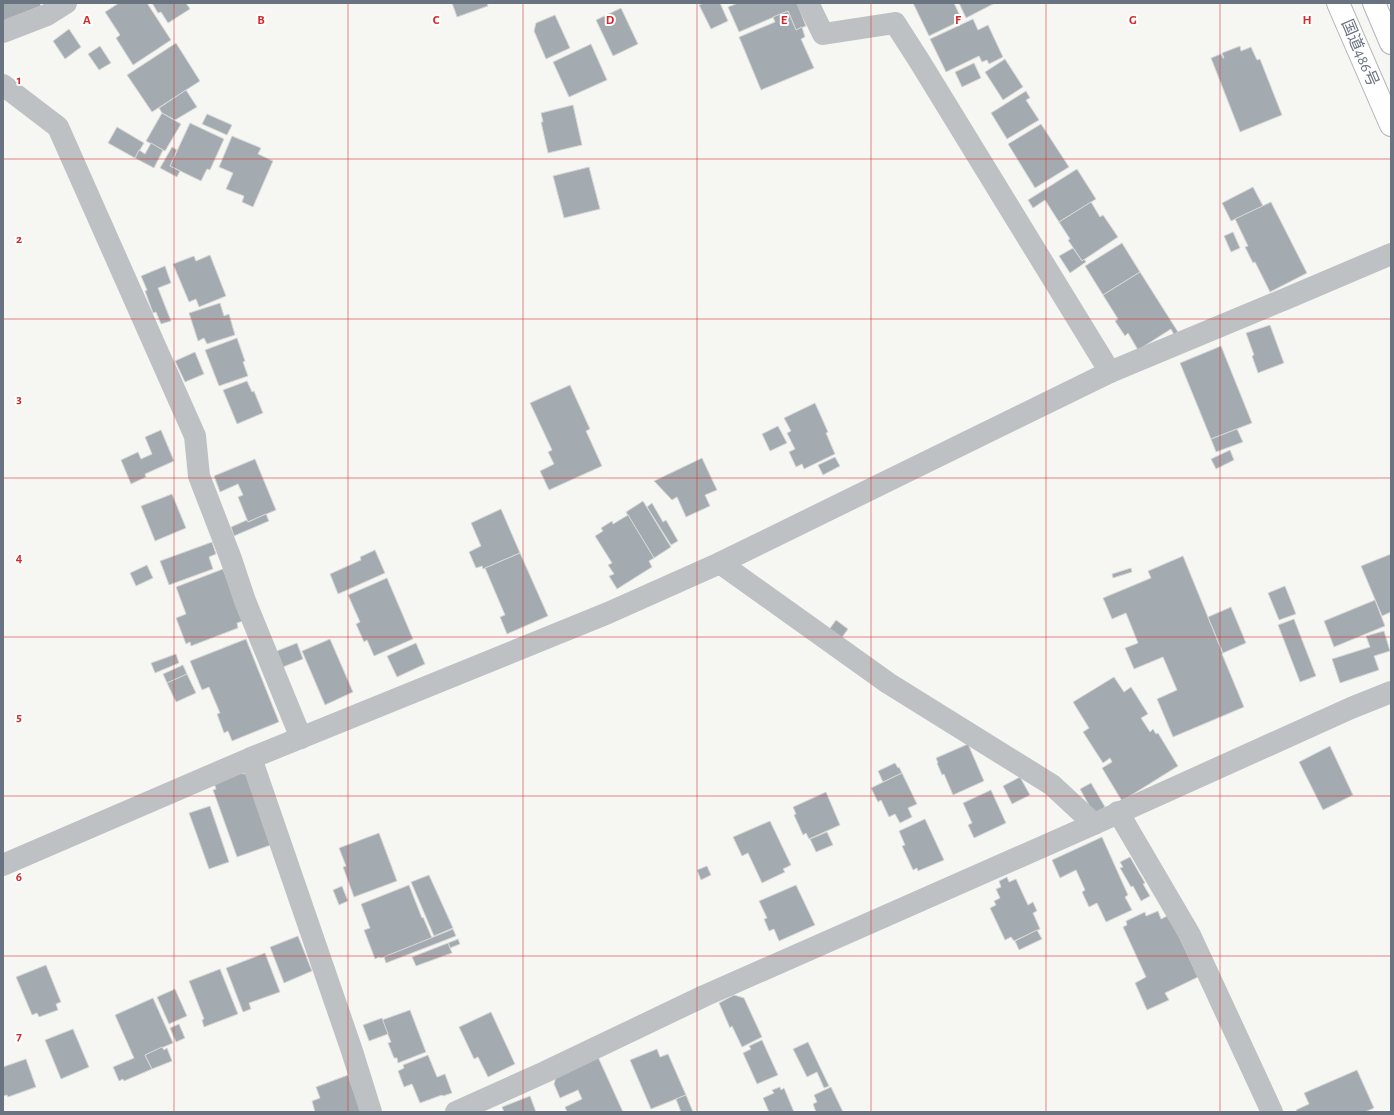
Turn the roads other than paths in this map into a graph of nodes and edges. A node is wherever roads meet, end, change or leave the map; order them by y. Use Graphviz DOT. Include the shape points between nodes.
graph roads {
  1 [pos="66,3"];
  2 [pos="808,3"];
  3 [pos="1338,3"];
  4 [pos="1374,3"];
  5 [pos="3,32"];
  6 [pos="1391,43"];
  7 [pos="3,85"];
  8 [pos="1391,125"];
  9 [pos="1391,254"];
  10 [pos="1110,372"];
  11 [pos="720,563"];
  12 [pos="1391,692"];
  13 [pos="301,738"];
  14 [pos="251,758"];
  15 [pos="1118,812"];
  16 [pos="1094,824"];
  17 [pos="3,865"];
  18 [pos="371,1112"];
  19 [pos="456,1112"];
  20 [pos="1272,1112"];
  1 -- 5 [label="street" via="47,15"];
  2 -- 10 [label="street" via="823,34 895,23"];
  3 -- 8 [label="highway, 国道486号"];
  4 -- 6 [label="highway, 国道486号"];
  7 -- 13 [label="street" via="58,127 195,436 199,476 244,601"];
  9 -- 10 [label="street"];
  10 -- 11 [label="street"];
  11 -- 13 [label="street" via="608,613"];
  11 -- 16 [label="street" via="888,683 1052,785"];
  12 -- 15 [label="street"];
  13 -- 14 [label="street"];
  14 -- 17 [label="street"];
  14 -- 18 [label="street"];
  15 -- 16 [label="street"];
  15 -- 20 [label="street" via="1190,935"];
  16 -- 19 [label="street" via="704,996"];
}
